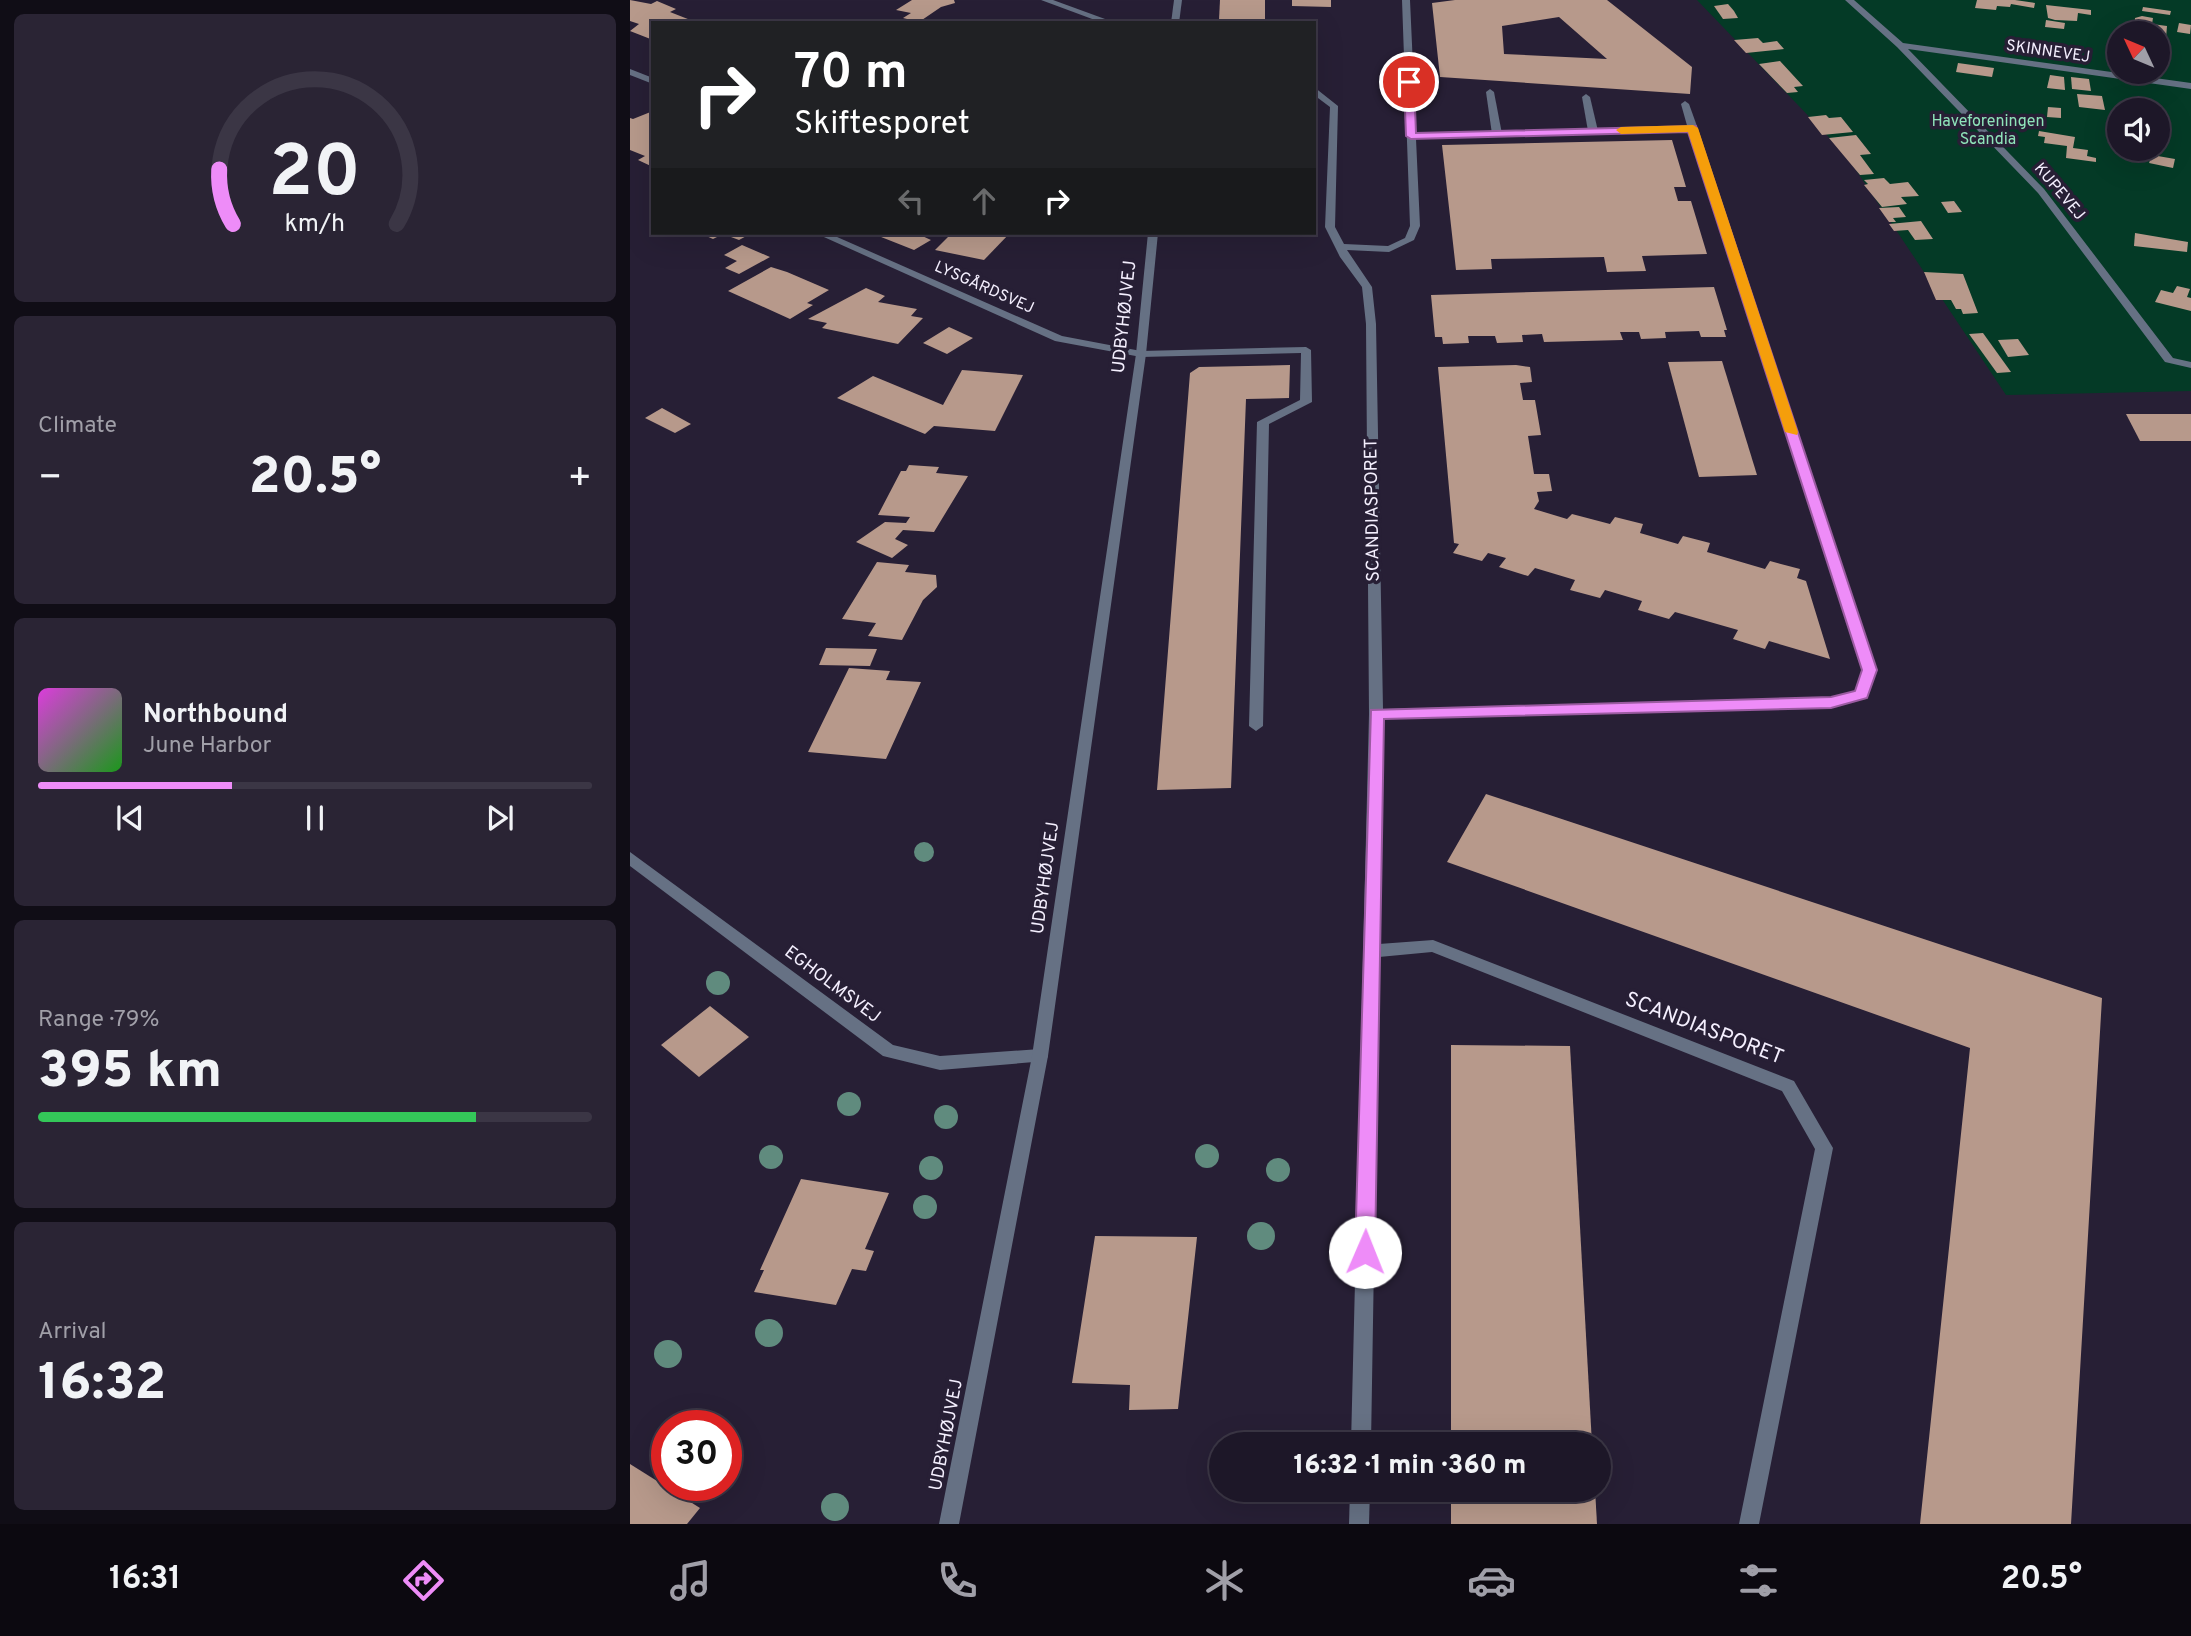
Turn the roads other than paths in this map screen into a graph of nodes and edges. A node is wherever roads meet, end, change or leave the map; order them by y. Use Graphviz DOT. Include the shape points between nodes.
graph roads {
  1 [pos="1045,0"];
  2 [pos="1178,0"];
  3 [pos="1406,0"];
  4 [pos="1849,0"];
  5 [pos="1106,21"];
  6 [pos="1175,21"];
  7 [pos="1900,46"];
  8 [pos="630,72"];
  9 [pos="651,81"];
  10 [pos="2191,86"];
  11 [pos="1316,92"];
  12 [pos="1490,92"];
  13 [pos="1586,97"];
  14 [pos="1685,104"];
  15 [pos="1693,128"];
  16 [pos="1593,131"];
  17 [pos="1497,134"];
  18 [pos="1411,136"];
  19 [pos="825,235"];
  20 [pos="1153,235"];
  21 [pos="1341,247"];
  22 [pos="1141,354"];
  23 [pos="2191,365"];
  24 [pos="1376,714"];
  25 [pos="1256,726"];
  26 [pos="630,859"];
  27 [pos="1371,951"];
  28 [pos="1040,1056"];
  29 [pos="1361,1432"];
  30 [pos="1360,1502"];
  31 [pos="949,1524"];
  32 [pos="1359,1524"];
  33 [pos="1749,1524"];
  1 -- 5 [label="street"];
  2 -- 6 [label="street"];
  3 -- 18 [label="street"];
  4 -- 7 [label="street, KUPEVEJ"];
  7 -- 10 [label="street, SKINNEVEJ"];
  7 -- 23 [label="street, KUPEVEJ" via="2041,191 2169,360"];
  8 -- 9 [label="street"];
  11 -- 21 [label="street, SCANDIASPORET" via="1335,106 1331,227"];
  12 -- 17 [label="street"];
  13 -- 16 [label="street"];
  14 -- 15 [label="street"];
  15 -- 16 [label="street"];
  15 -- 24 [label="street" via="1870,670 1861,694 1831,703"];
  16 -- 17 [label="street"];
  17 -- 18 [label="street"];
  18 -- 21 [label="street" via="1415,226 1409,240 1390,249"];
  19 -- 22 [label="street, LYSGÅRDSVEJ" via="1059,339"];
  20 -- 22 [label="street, UDBYHØJVEJ"];
  21 -- 24 [label="street, SCANDIASPORET" via="1367,287 1371,324"];
  22 -- 25 [label="street, LYSGÅRDSVEJ" via="1306,350 1306,402 1264,422"];
  22 -- 28 [label="street, UDBYHØJVEJ"];
  24 -- 27 [label="street, SCANDIASPORET"];
  26 -- 28 [label="street, EGHOLMSVEJ" via="889,1051 940,1063"];
  27 -- 29 [label="street, SCANDIASPORET"];
  27 -- 33 [label="street, SCANDIASPORET" via="1433,946 1788,1086 1824,1147"];
  28 -- 31 [label="street, UDBYHØJVEJ"];
  30 -- 32 [label="street"];
}
